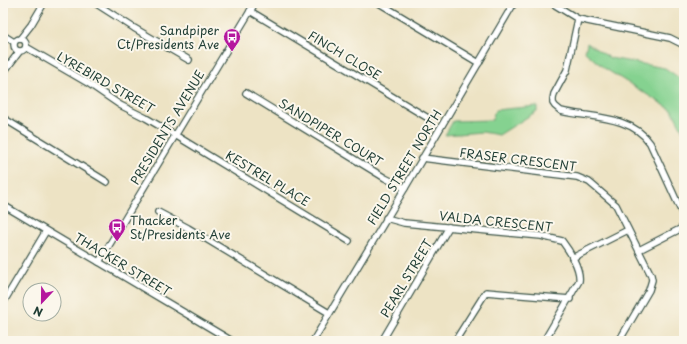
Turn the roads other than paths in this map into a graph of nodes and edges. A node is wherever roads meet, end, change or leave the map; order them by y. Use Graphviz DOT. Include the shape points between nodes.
graph roads {
  1 [pos="44,3"];
  2 [pos="95,3"];
  3 [pos="255,3"];
  4 [pos="379,3"];
  5 [pos="514,3"];
  6 [pos="552,3"];
  7 [pos="250,11"];
  8 [pos="578,19"];
  9 [pos="3,35"];
  10 [pos="21,43"];
  11 [pos="684,44"];
  12 [pos="17,50"];
  13 [pos="189,60"];
  14 [pos="479,63"];
  15 [pos="3,73"];
  16 [pos="246,93"];
  17 [pos="3,118"];
  18 [pos="428,118"];
  19 [pos="175,135"];
  20 [pos="422,158"];
  21 [pos="107,182"];
  22 [pos="405,188"];
  23 [pos="3,205"];
  24 [pos="158,212"];
  25 [pos="684,217"];
  26 [pos="386,218"];
  27 [pos="449,227"];
  28 [pos="684,227"];
  29 [pos="628,230"];
  30 [pos="46,231"];
  31 [pos="349,241"];
  32 [pos="639,250"];
  33 [pos="572,258"];
  34 [pos="99,262"];
  35 [pos="570,299"];
  36 [pos="3,303"];
  37 [pos="329,313"];
  38 [pos="232,341"];
  39 [pos="313,341"];
  40 [pos="382,341"];
  41 [pos="455,341"];
  42 [pos="544,341"];
  43 [pos="619,341"];
  1 -- 10 [label="street"];
  2 -- 13 [label="street"];
  3 -- 7 [label="street, PRESIDENTS AVENUE"];
  4 -- 14 [label="street"];
  5 -- 14 [label="street, FIELD STREET NORTH"];
  6 -- 8 [label="street"];
  7 -- 18 [label="street, FINCH CLOSE"];
  7 -- 19 [label="street, PRESIDENTS AVENUE"];
  8 -- 11 [label="street" via="670,38"];
  8 -- 25 [label="street" via="567,70 554,94 553,103 561,111 613,120 645,136"];
  9 -- 10 [label="street, LYREBIRD STREET"];
  10 -- 12 [label="street"];
  10 -- 12 [label="street" via="24,50"];
  10 -- 19 [label="street, LYREBIRD STREET" via="120,105"];
  12 -- 15 [label="street"];
  14 -- 20 [label="street, FIELD STREET NORTH"];
  16 -- 22 [label="street, SANDPIPER COURT"];
  17 -- 21 [label="street"];
  19 -- 31 [label="street, KESTREL PLACE"];
  19 -- 34 [label="street, PRESIDENTS AVENUE"];
  20 -- 22 [label="street, FIELD STREET NORTH"];
  20 -- 29 [label="street, FRASER CRESCENT" via="583,179 616,205"];
  22 -- 26 [label="street, FIELD STREET NORTH"];
  23 -- 30 [label="street, THACKER STREET"];
  24 -- 37 [label="street"];
  26 -- 27 [label="street, VALDA CRESCENT" via="398,222"];
  26 -- 37 [label="street, FIELD STREET NORTH"];
  27 -- 33 [label="street, VALDA CRESCENT" via="556,238 562,241"];
  27 -- 40 [label="street, PEARL STREET"];
  28 -- 32 [label="street"];
  29 -- 32 [label="street, FRASER CRESCENT"];
  29 -- 33 [label="street"];
  30 -- 34 [label="street, THACKER STREET"];
  30 -- 36 [label="street"];
  32 -- 43 [label="street, FRASER CRESCENT" via="651,275 651,285"];
  33 -- 35 [label="street, VALDA CRESCENT" via="580,277"];
  34 -- 38 [label="street, THACKER STREET"];
  35 -- 41 [label="street" via="486,292"];
  35 -- 42 [label="street, VALDA CRESCENT"];
  37 -- 39 [label="street, FIELD STREET NORTH"];
}
